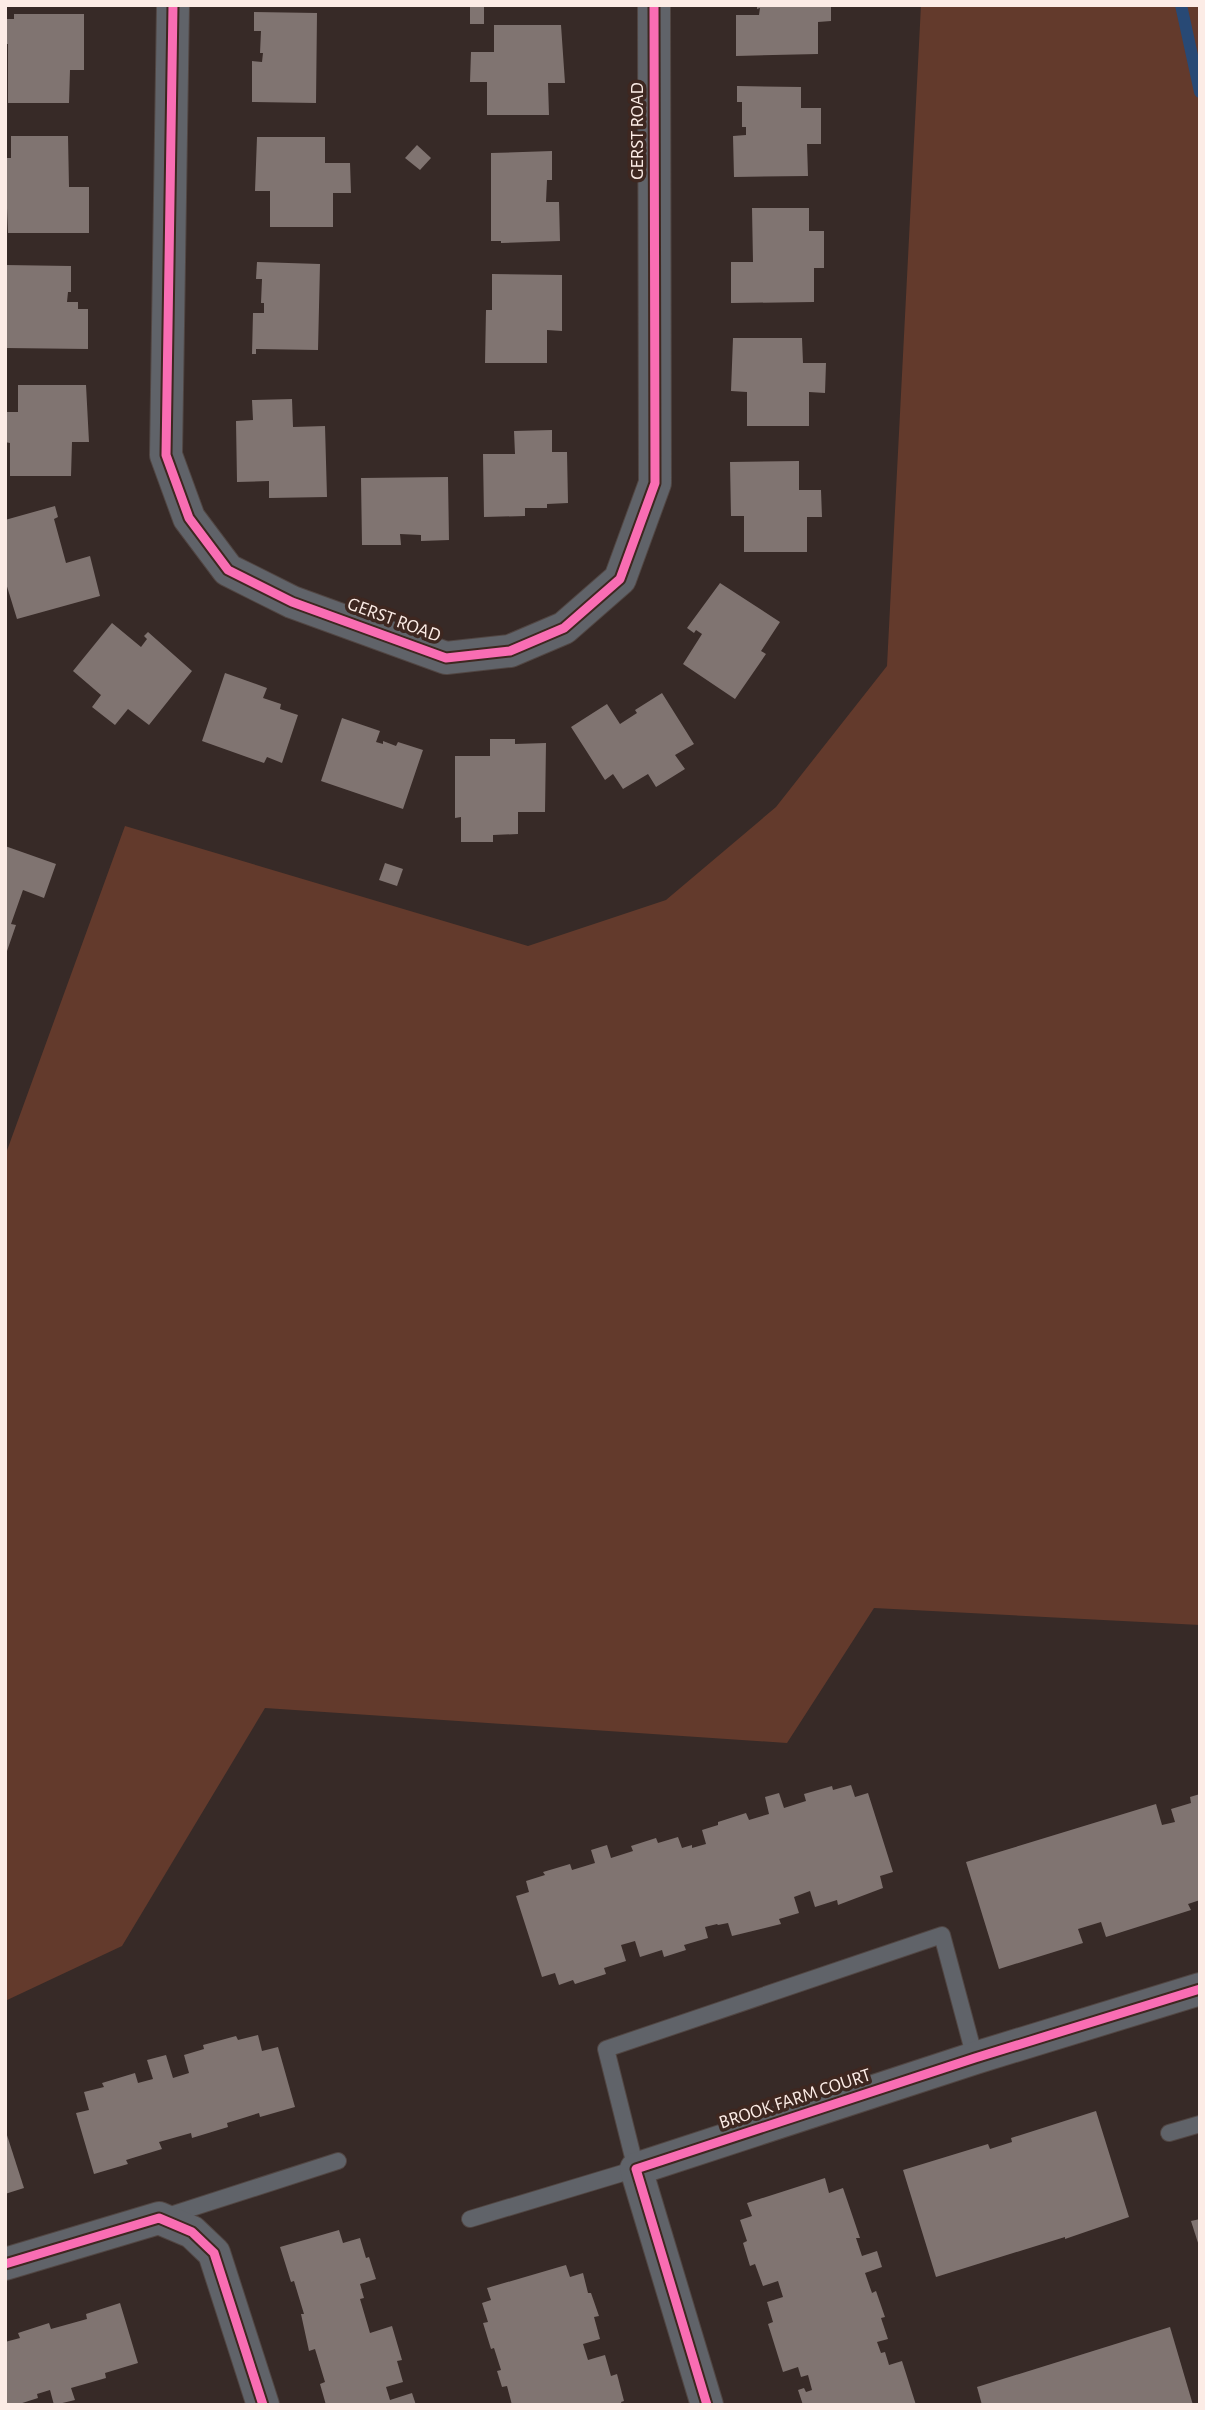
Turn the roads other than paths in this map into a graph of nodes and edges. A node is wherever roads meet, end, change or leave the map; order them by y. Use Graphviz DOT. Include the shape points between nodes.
graph roads {
  1 [pos="173,5"];
  2 [pos="654,5"];
  3 [pos="1200,1989"];
  4 [pos="975,2058"];
  5 [pos="1200,2124"];
  6 [pos="1170,2133"];
  7 [pos="338,2161"];
  8 [pos="636,2169"];
  9 [pos="159,2218"];
  10 [pos="470,2219"];
  11 [pos="5,2264"];
  12 [pos="263,2405"];
  13 [pos="707,2405"];
  1 -- 2 [label="street, GERST ROAD" via="166,455 189,518 228,570 292,602 446,658 510,651 564,628 620,579 655,483"];
  3 -- 4 [label="street, BROOK FARM COURT"];
  4 -- 8 [label="street, BROOK FARM COURT"];
  4 -- 8 [label="lane" via="942,1935 606,2049"];
  5 -- 6 [label="lane"];
  7 -- 9 [label="lane"];
  8 -- 10 [label="lane"];
  8 -- 13 [label="street"];
  9 -- 11 [label="street"];
  9 -- 12 [label="street" via="192,2232 214,2253"];
}
